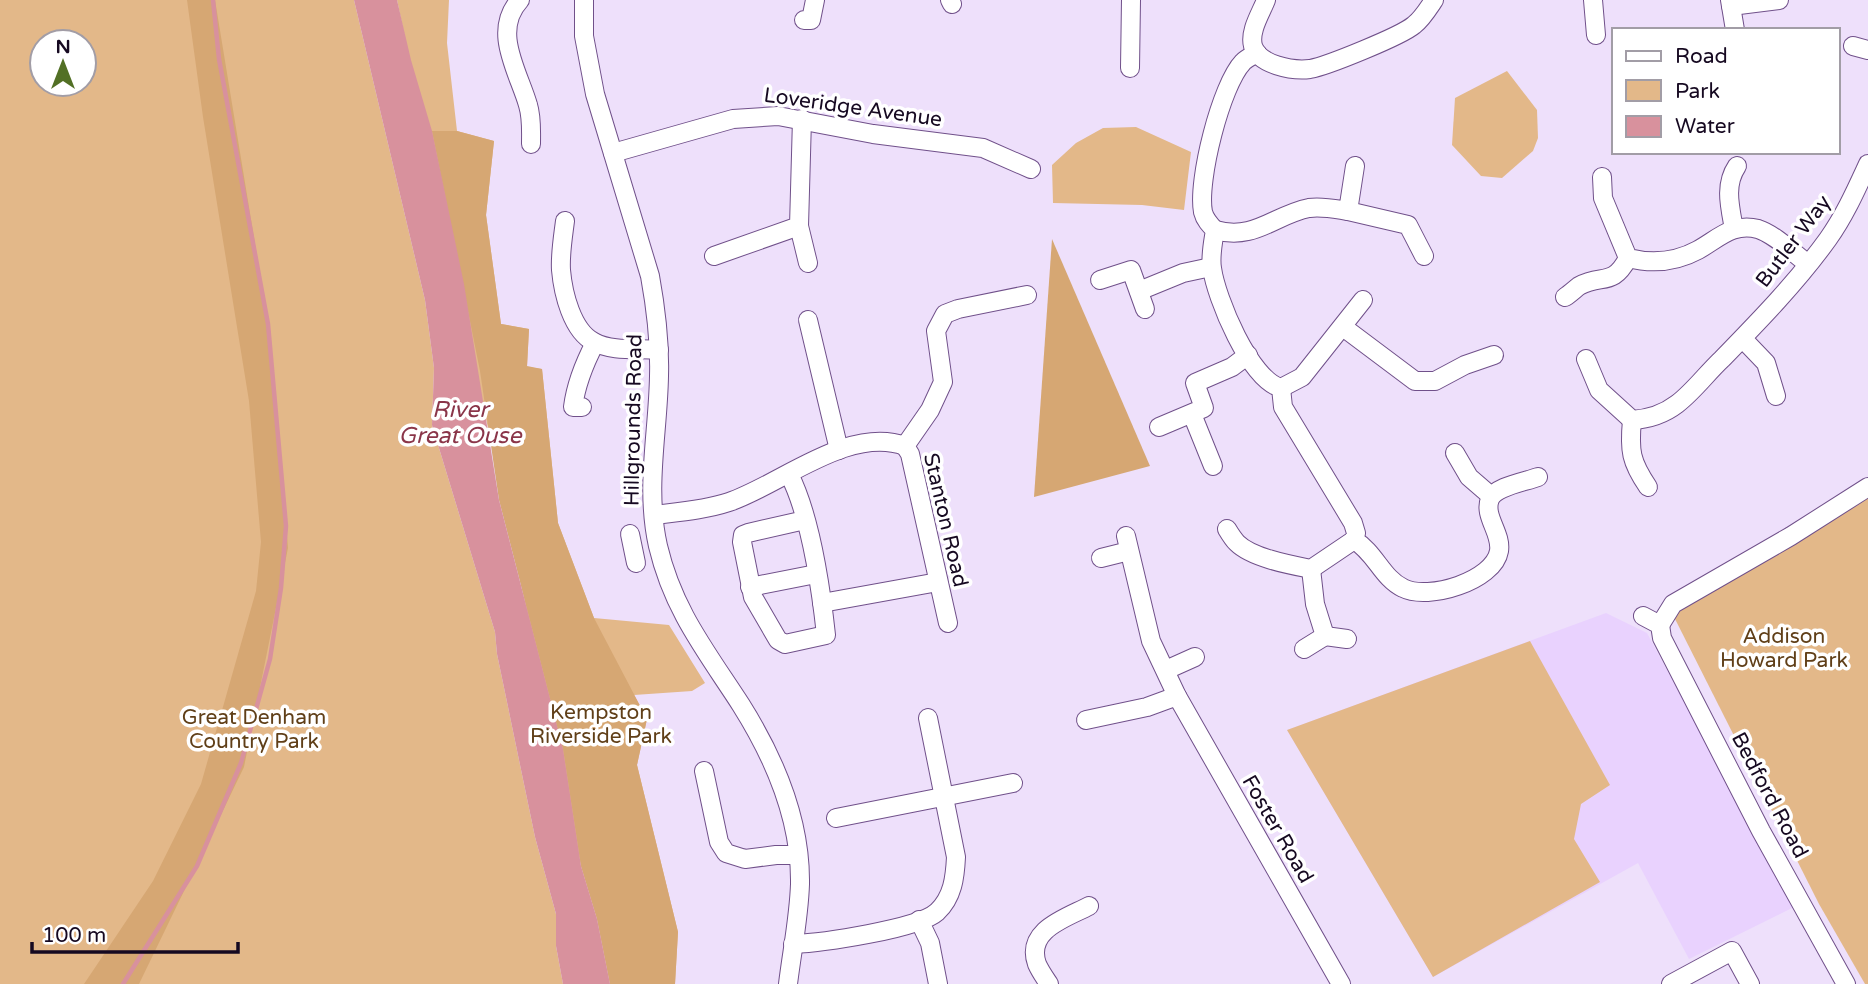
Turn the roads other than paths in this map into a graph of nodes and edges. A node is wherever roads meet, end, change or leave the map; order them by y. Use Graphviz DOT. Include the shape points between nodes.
graph roads {
  1 [pos="520,0"];
  2 [pos="584,0"];
  3 [pos="815,0"];
  4 [pos="1131,0"];
  5 [pos="1266,0"];
  6 [pos="1434,0"];
  7 [pos="1593,0"];
  8 [pos="1779,0"];
  9 [pos="1731,3"];
  10 [pos="804,20"];
  11 [pos="1735,28"];
  12 [pos="1596,34"];
  13 [pos="1257,53"];
  14 [pos="1130,68"];
  15 [pos="802,119"];
  16 [pos="528,136"];
  17 [pos="613,153"];
  18 [pos="1868,164"];
  19 [pos="1355,166"];
  20 [pos="1031,169"];
  21 [pos="1730,171"];
  22 [pos="1601,177"];
  23 [pos="1348,211"];
  24 [pos="800,226"];
  25 [pos="559,228"];
  26 [pos="1734,229"];
  27 [pos="1215,230"];
  28 [pos="714,256"];
  29 [pos="1424,256"];
  30 [pos="1628,258"];
  31 [pos="808,263"];
  32 [pos="1808,264"];
  33 [pos="1211,267"];
  34 [pos="1100,280"];
  35 [pos="1139,291"];
  36 [pos="1027,295"];
  37 [pos="1566,297"];
  38 [pos="1363,300"];
  39 [pos="1145,309"];
  40 [pos="808,320"];
  41 [pos="1343,327"];
  42 [pos="1743,339"];
  43 [pos="594,343"];
  44 [pos="659,350"];
  45 [pos="1248,355"];
  46 [pos="1494,355"];
  47 [pos="1586,359"];
  48 [pos="1281,388"];
  49 [pos="1776,396"];
  50 [pos="576,410"];
  51 [pos="1192,414"];
  52 [pos="1632,420"];
  53 [pos="1159,427"];
  54 [pos="905,446"];
  55 [pos="839,450"];
  56 [pos="1455,453"];
  57 [pos="1213,466"];
  58 [pos="789,474"];
  59 [pos="1538,477"];
  60 [pos="1648,487"];
  61 [pos="1868,487"];
  62 [pos="1491,496"];
  63 [pos="654,515"];
  64 [pos="805,520"];
  65 [pos="1227,529"];
  66 [pos="1354,540"];
  67 [pos="658,542"];
  68 [pos="633,548"];
  69 [pos="1101,558"];
  70 [pos="1311,569"];
  71 [pos="816,574"];
  72 [pos="937,582"];
  73 [pos="750,587"];
  74 [pos="822,603"];
  75 [pos="1643,616"];
  76 [pos="948,624"];
  77 [pos="1660,625"];
  78 [pos="1325,636"];
  79 [pos="1347,639"];
  80 [pos="1304,649"];
  81 [pos="1195,657"];
  82 [pos="1166,670"];
  83 [pos="1177,696"];
  84 [pos="928,718"];
  85 [pos="1086,720"];
  86 [pos="704,771"];
  87 [pos="1013,783"];
  88 [pos="943,797"];
  89 [pos="835,818"];
  90 [pos="798,855"];
  91 [pos="1089,906"];
  92 [pos="919,920"];
  93 [pos="793,944"];
  94 [pos="788,984"];
  95 [pos="938,984"];
  96 [pos="1049,984"];
  97 [pos="1341,984"];
  98 [pos="1671,984"];
  99 [pos="1750,984"];
  100 [pos="1846,984"];
  1 -- 16 [label="street" via="507,34 528,104"];
  2 -- 17 [label="street, Hillgrounds Road" via="588,67"];
  3 -- 10 [label="street" via="811,20"];
  4 -- 14 [label="street" via="1137,44"];
  5 -- 13 [label="street" via="1254,30 1252,44"];
  6 -- 13 [label="street" via="1412,27 1309,69 1279,66"];
  7 -- 12 [label="street"];
  8 -- 9 [label="street"];
  9 -- 11 [label="street"];
  13 -- 27 [label="street" via="1234,75 1207,154 1203,212"];
  15 -- 17 [label="street, Loveridge Avenue" via="733,118"];
  15 -- 20 [label="street, Loveridge Avenue" via="873,134 1010,149"];
  15 -- 24 [label="street"];
  17 -- 44 [label="street, Hillgrounds Road" via="650,276"];
  18 -- 32 [label="street, Butler Way" via="1850,204"];
  19 -- 23 [label="street"];
  21 -- 26 [label="street"];
  22 -- 30 [label="street" via="1598,199"];
  23 -- 27 [label="street" via="1309,208 1261,229"];
  23 -- 29 [label="street" via="1408,225"];
  24 -- 28 [label="street"];
  24 -- 31 [label="street"];
  25 -- 43 [label="street" via="563,282 581,332"];
  26 -- 30 [label="street" via="1670,261"];
  26 -- 32 [label="street" via="1760,230"];
  27 -- 33 [label="street"];
  30 -- 37 [label="street" via="1611,278 1581,285"];
  32 -- 42 [label="street, Butler Way"];
  33 -- 35 [label="street"];
  33 -- 45 [label="street"];
  34 -- 35 [label="street" via="1130,270"];
  35 -- 39 [label="street"];
  36 -- 54 [label="street, Stanton Road" via="945,314 936,331 943,382"];
  38 -- 41 [label="street"];
  40 -- 55 [label="street"];
  41 -- 46 [label="street" via="1415,381 1435,381"];
  41 -- 48 [label="street" via="1302,377"];
  42 -- 49 [label="street" via="1766,363"];
  42 -- 52 [label="street, Butler Way" via="1678,404 1646,419"];
  43 -- 44 [label="street"];
  43 -- 50 [label="street" via="578,380"];
  44 -- 63 [label="street, Hillgrounds Road"];
  45 -- 48 [label="street" via="1262,377"];
  45 -- 51 [label="street" via="1195,383 1204,408"];
  47 -- 52 [label="street" via="1599,390"];
  48 -- 66 [label="street" via="1283,407 1353,523"];
  51 -- 53 [label="street"];
  51 -- 57 [label="street"];
  52 -- 60 [label="street" via="1629,448"];
  54 -- 55 [label="street" via="883,442"];
  54 -- 72 [label="street, Stanton Road"];
  55 -- 58 [label="street"];
  56 -- 62 [label="street" via="1469,477"];
  58 -- 63 [label="street" via="725,503"];
  58 -- 64 [label="street"];
  59 -- 62 [label="street"];
  61 -- 77 [label="street" via="1673,604"];
  62 -- 66 [label="street" via="1490,516 1500,550 1495,563 1486,572 1451,587 1430,593 1403,589"];
  63 -- 67 [label="street, Hillgrounds Road"];
  64 -- 71 [label="street"];
  64 -- 73 [label="street" via="743,535"];
  65 -- 70 [label="street" via="1248,551"];
  66 -- 70 [label="street"];
  67 -- 68 [label="street"];
  67 -- 90 [label="street, Hillgrounds Road" via="679,609 742,707 777,774 796,828"];
  69 -- 82 [label="street, Foster Road" via="1128,543 1151,641"];
  70 -- 78 [label="street"];
  71 -- 73 [label="street"];
  71 -- 74 [label="street"];
  72 -- 74 [label="street"];
  72 -- 76 [label="street, Stanton Road"];
  73 -- 74 [label="street" via="778,640 785,644 826,635"];
  75 -- 77 [label="street"];
  77 -- 100 [label="street, Bedford Road" via="1662,638 1761,831"];
  78 -- 79 [label="street"];
  78 -- 80 [label="street"];
  81 -- 82 [label="street"];
  82 -- 83 [label="street, Foster Road"];
  83 -- 85 [label="street" via="1147,708"];
  83 -- 97 [label="street, Foster Road"];
  84 -- 88 [label="street"];
  86 -- 90 [label="street" via="702,799 726,853 745,859"];
  87 -- 88 [label="street"];
  88 -- 89 [label="street" via="860,806"];
  88 -- 92 [label="street" via="956,857 954,879 936,913"];
  90 -- 93 [label="street, Hillgrounds Road" via="799,902"];
  91 -- 96 [label="street" via="1047,927 1038,938 1037,963"];
  92 -- 93 [label="street" via="858,936"];
  92 -- 95 [label="street" via="930,943"];
  93 -- 94 [label="street, Hillgrounds Road"];
  98 -- 99 [label="street" via="1732,951"];
}
